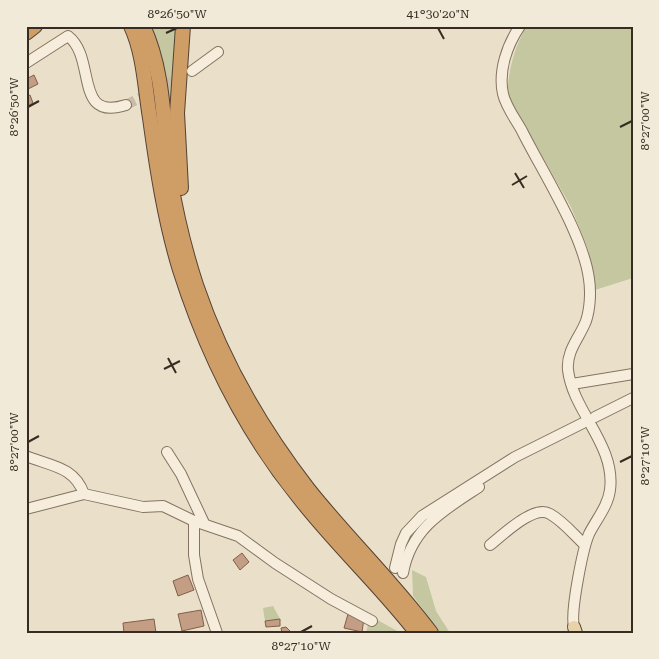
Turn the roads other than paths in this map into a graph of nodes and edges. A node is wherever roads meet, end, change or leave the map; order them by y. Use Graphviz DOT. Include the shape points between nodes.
graph roads {
  1 [pos="34,26"];
  2 [pos="131,26"];
  3 [pos="143,26"];
  4 [pos="183,26"];
  5 [pos="520,26"];
  6 [pos="26,33"];
  7 [pos="218,52"];
  8 [pos="26,63"];
  9 [pos="192,71"];
  10 [pos="126,105"];
  11 [pos="195,282"];
  12 [pos="633,374"];
  13 [pos="572,384"];
  14 [pos="633,398"];
  15 [pos="595,417"];
  16 [pos="167,452"];
  17 [pos="26,456"];
  18 [pos="84,494"];
  19 [pos="26,509"];
  20 [pos="199,522"];
  21 [pos="490,545"];
  22 [pos="585,545"];
  23 [pos="400,570"];
  24 [pos="372,621"];
  25 [pos="575,631"];
  26 [pos="423,632"];
  27 [pos="217,633"];
  1 -- 6 [label="highway"];
  2 -- 26 [label="highway" via="140,55 162,191 179,268 208,348 253,433 298,496"];
  3 -- 11 [label="highway" via="157,70 170,179"];
  4 -- 11 [label="highway" via="177,113 179,176 196,262"];
  5 -- 13 [label="street" via="511,39 504,64 503,95 563,211 582,254 589,280 586,320 570,354 568,368"];
  7 -- 9 [label="street"];
  8 -- 10 [label="street" via="68,36 82,54 90,94 95,102 102,107"];
  11 -- 26 [label="highway" via="234,375 268,433"];
  12 -- 13 [label="street"];
  13 -- 22 [label="street" via="598,436 611,479 606,504"];
  14 -- 15 [label="street"];
  16 -- 20 [label="street" via="181,474"];
  17 -- 18 [label="street" via="69,472 80,482"];
  18 -- 19 [label="street"];
  18 -- 20 [label="street" via="116,503 163,506"];
  20 -- 24 [label="street" via="238,536 283,568"];
  20 -- 27 [label="street" via="194,555 198,579"];
  21 -- 22 [label="street" via="530,515 543,512 552,515"];
  22 -- 25 [label="street" via="576,597"];
  23 -- 23 [label="street" via="410,546 427,524 515,463 583,424 515,457 422,516 403,538"];
}
